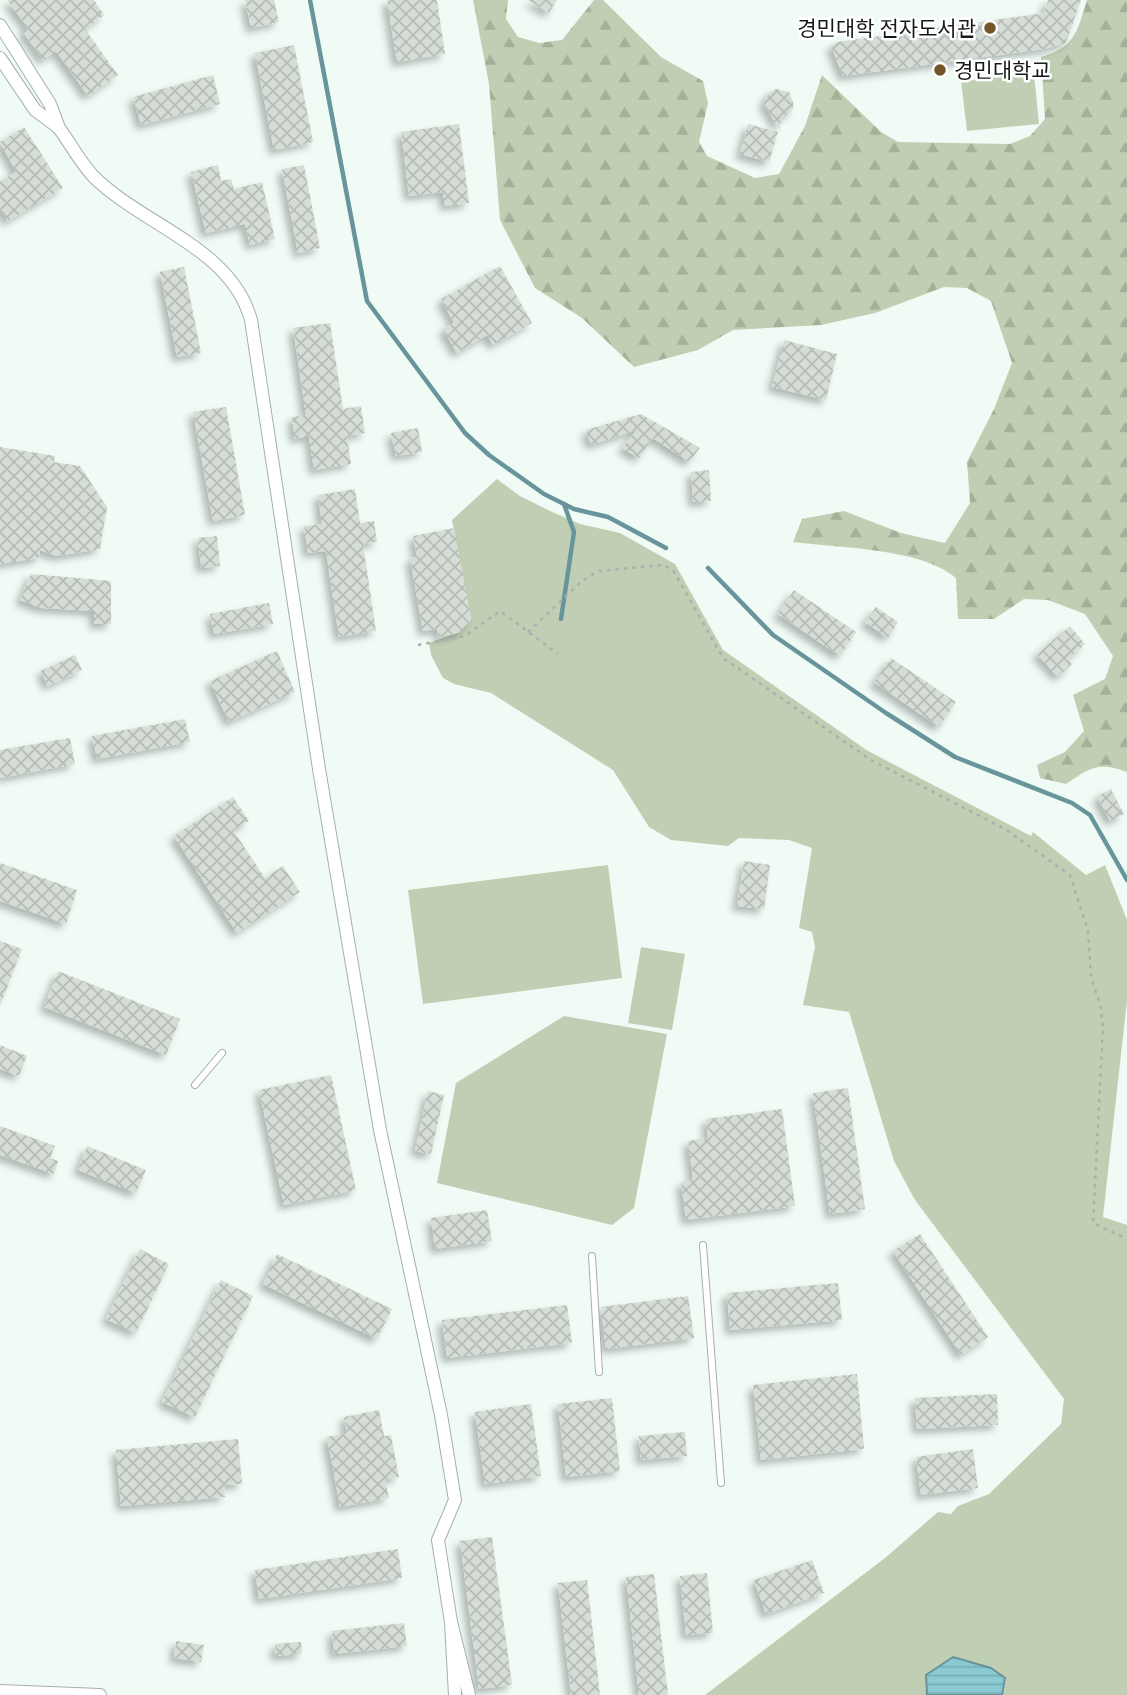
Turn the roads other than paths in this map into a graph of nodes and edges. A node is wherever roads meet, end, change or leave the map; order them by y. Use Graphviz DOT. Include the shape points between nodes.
graph roads {
  1 [pos="0,25"];
  2 [pos="0,58"];
  3 [pos="59,128"];
  4 [pos="222,1053"];
  5 [pos="195,1085"];
  6 [pos="703,1245"];
  7 [pos="592,1256"];
  8 [pos="599,1372"];
  9 [pos="721,1483"];
  10 [pos="451,1622"];
  11 [pos="0,1691"];
  12 [pos="100,1695"];
  13 [pos="454,1695"];
  14 [pos="470,1695"];
  1 -- 3 [label="street" via="50,104"];
  2 -- 3 [label="street" via="35,110"];
  3 -- 10 [label="street" via="93,175 223,270 242,293 251,320 380,1130 455,1500 438,1540"];
  4 -- 5 [label="lane"];
  6 -- 9 [label="lane"];
  7 -- 8 [label="lane"];
  10 -- 13 [label="street"];
  10 -- 14 [label="street"];
  11 -- 12 [label="street"];
}
